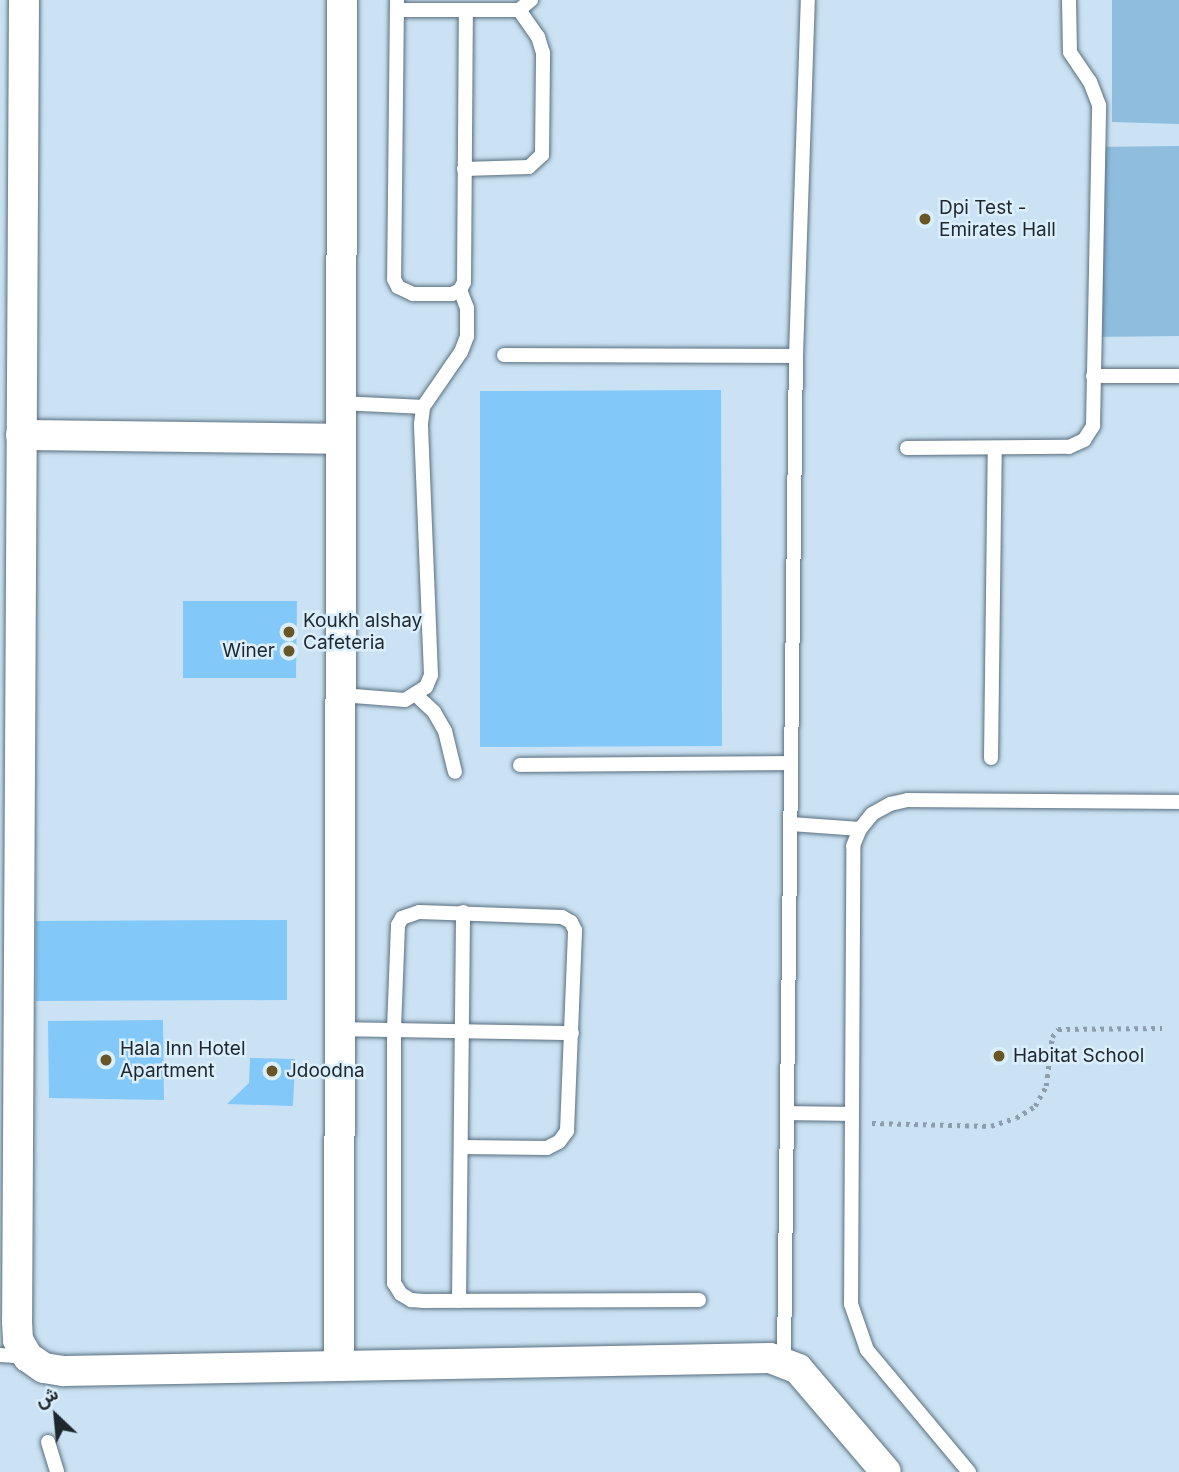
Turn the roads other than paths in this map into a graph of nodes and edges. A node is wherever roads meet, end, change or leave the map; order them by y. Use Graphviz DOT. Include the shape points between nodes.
graph roads {
  1 [pos="24,0"];
  2 [pos="342,0"];
  3 [pos="531,0"];
  4 [pos="808,0"];
  5 [pos="1069,0"];
  6 [pos="398,5"];
  7 [pos="466,10"];
  8 [pos="519,10"];
  9 [pos="464,169"];
  10 [pos="460,290"];
  11 [pos="504,355"];
  12 [pos="796,356"];
  13 [pos="1093,376"];
  14 [pos="1179,376"];
  15 [pos="341,403"];
  16 [pos="423,407"];
  17 [pos="20,435"];
  18 [pos="341,439"];
  19 [pos="907,448"];
  20 [pos="995,448"];
  21 [pos="341,695"];
  22 [pos="417,696"];
  23 [pos="991,758"];
  24 [pos="791,763"];
  25 [pos="520,765"];
  26 [pos="455,772"];
  27 [pos="1179,802"];
  28 [pos="791,824"];
  29 [pos="860,829"];
  30 [pos="463,912"];
  31 [pos="340,1029"];
  32 [pos="394,1030"];
  33 [pos="462,1031"];
  34 [pos="572,1033"];
  35 [pos="787,1113"];
  36 [pos="850,1118"];
  37 [pos="460,1147"];
  38 [pos="699,1300"];
  39 [pos="459,1301"];
  40 [pos="9,1307"];
  41 [pos="14,1356"];
  42 [pos="784,1361"];
  43 [pos="339,1365"];
  44 [pos="48,1442"];
  45 [pos="57,1472"];
  46 [pos="886,1472"];
  47 [pos="969,1472"];
  1 -- 17 [label="street"];
  2 -- 15 [label="street"];
  3 -- 8 [label="lane"];
  4 -- 12 [label="lane"];
  5 -- 13 [label="lane" via="1070,52 1099,105"];
  6 -- 7 [label="lane"];
  6 -- 10 [label="lane" via="394,279 398,287 413,294 443,295"];
  7 -- 8 [label="lane"];
  7 -- 9 [label="lane"];
  8 -- 9 [label="lane" via="543,53 542,155 529,167"];
  9 -- 10 [label="lane" via="465,272"];
  10 -- 16 [label="lane" via="467,308 467,336"];
  11 -- 12 [label="lane"];
  12 -- 24 [label="lane"];
  13 -- 14 [label="lane"];
  13 -- 20 [label="lane" via="1093,426 1083,440 1069,447"];
  15 -- 16 [label="lane"];
  15 -- 18 [label="street"];
  16 -- 22 [label="lane" via="431,675"];
  17 -- 18 [label="street"];
  17 -- 40 [label="street"];
  18 -- 21 [label="street"];
  19 -- 20 [label="lane"];
  20 -- 23 [label="lane"];
  21 -- 22 [label="lane" via="405,700"];
  21 -- 31 [label="street"];
  22 -- 26 [label="lane" via="445,730"];
  24 -- 25 [label="lane"];
  24 -- 28 [label="lane"];
  27 -- 29 [label="lane" via="908,800 872,814"];
  28 -- 29 [label="lane"];
  28 -- 35 [label="lane"];
  29 -- 36 [label="lane" via="852,864"];
  30 -- 32 [label="lane" via="419,912 402,918 397,935"];
  30 -- 33 [label="lane"];
  30 -- 34 [label="lane" via="562,917 570,922 575,930"];
  31 -- 32 [label="lane"];
  31 -- 43 [label="street"];
  32 -- 33 [label="lane"];
  32 -- 39 [label="lane" via="394,1283 411,1300"];
  33 -- 34 [label="lane"];
  33 -- 37 [label="lane"];
  34 -- 37 [label="lane" via="570,1118 559,1142 547,1148"];
  35 -- 36 [label="lane"];
  35 -- 42 [label="lane"];
  36 -- 47 [label="lane" via="849,1280 857,1328 882,1369"];
  37 -- 39 [label="lane"];
  38 -- 39 [label="lane"];
  40 -- 41 [label="street" via="18,1340"];
  41 -- 43 [label="street" via="64,1371"];
  42 -- 43 [label="street"];
  42 -- 46 [label="street" via="810,1381"];
  44 -- 45 [label="lane"];
}
